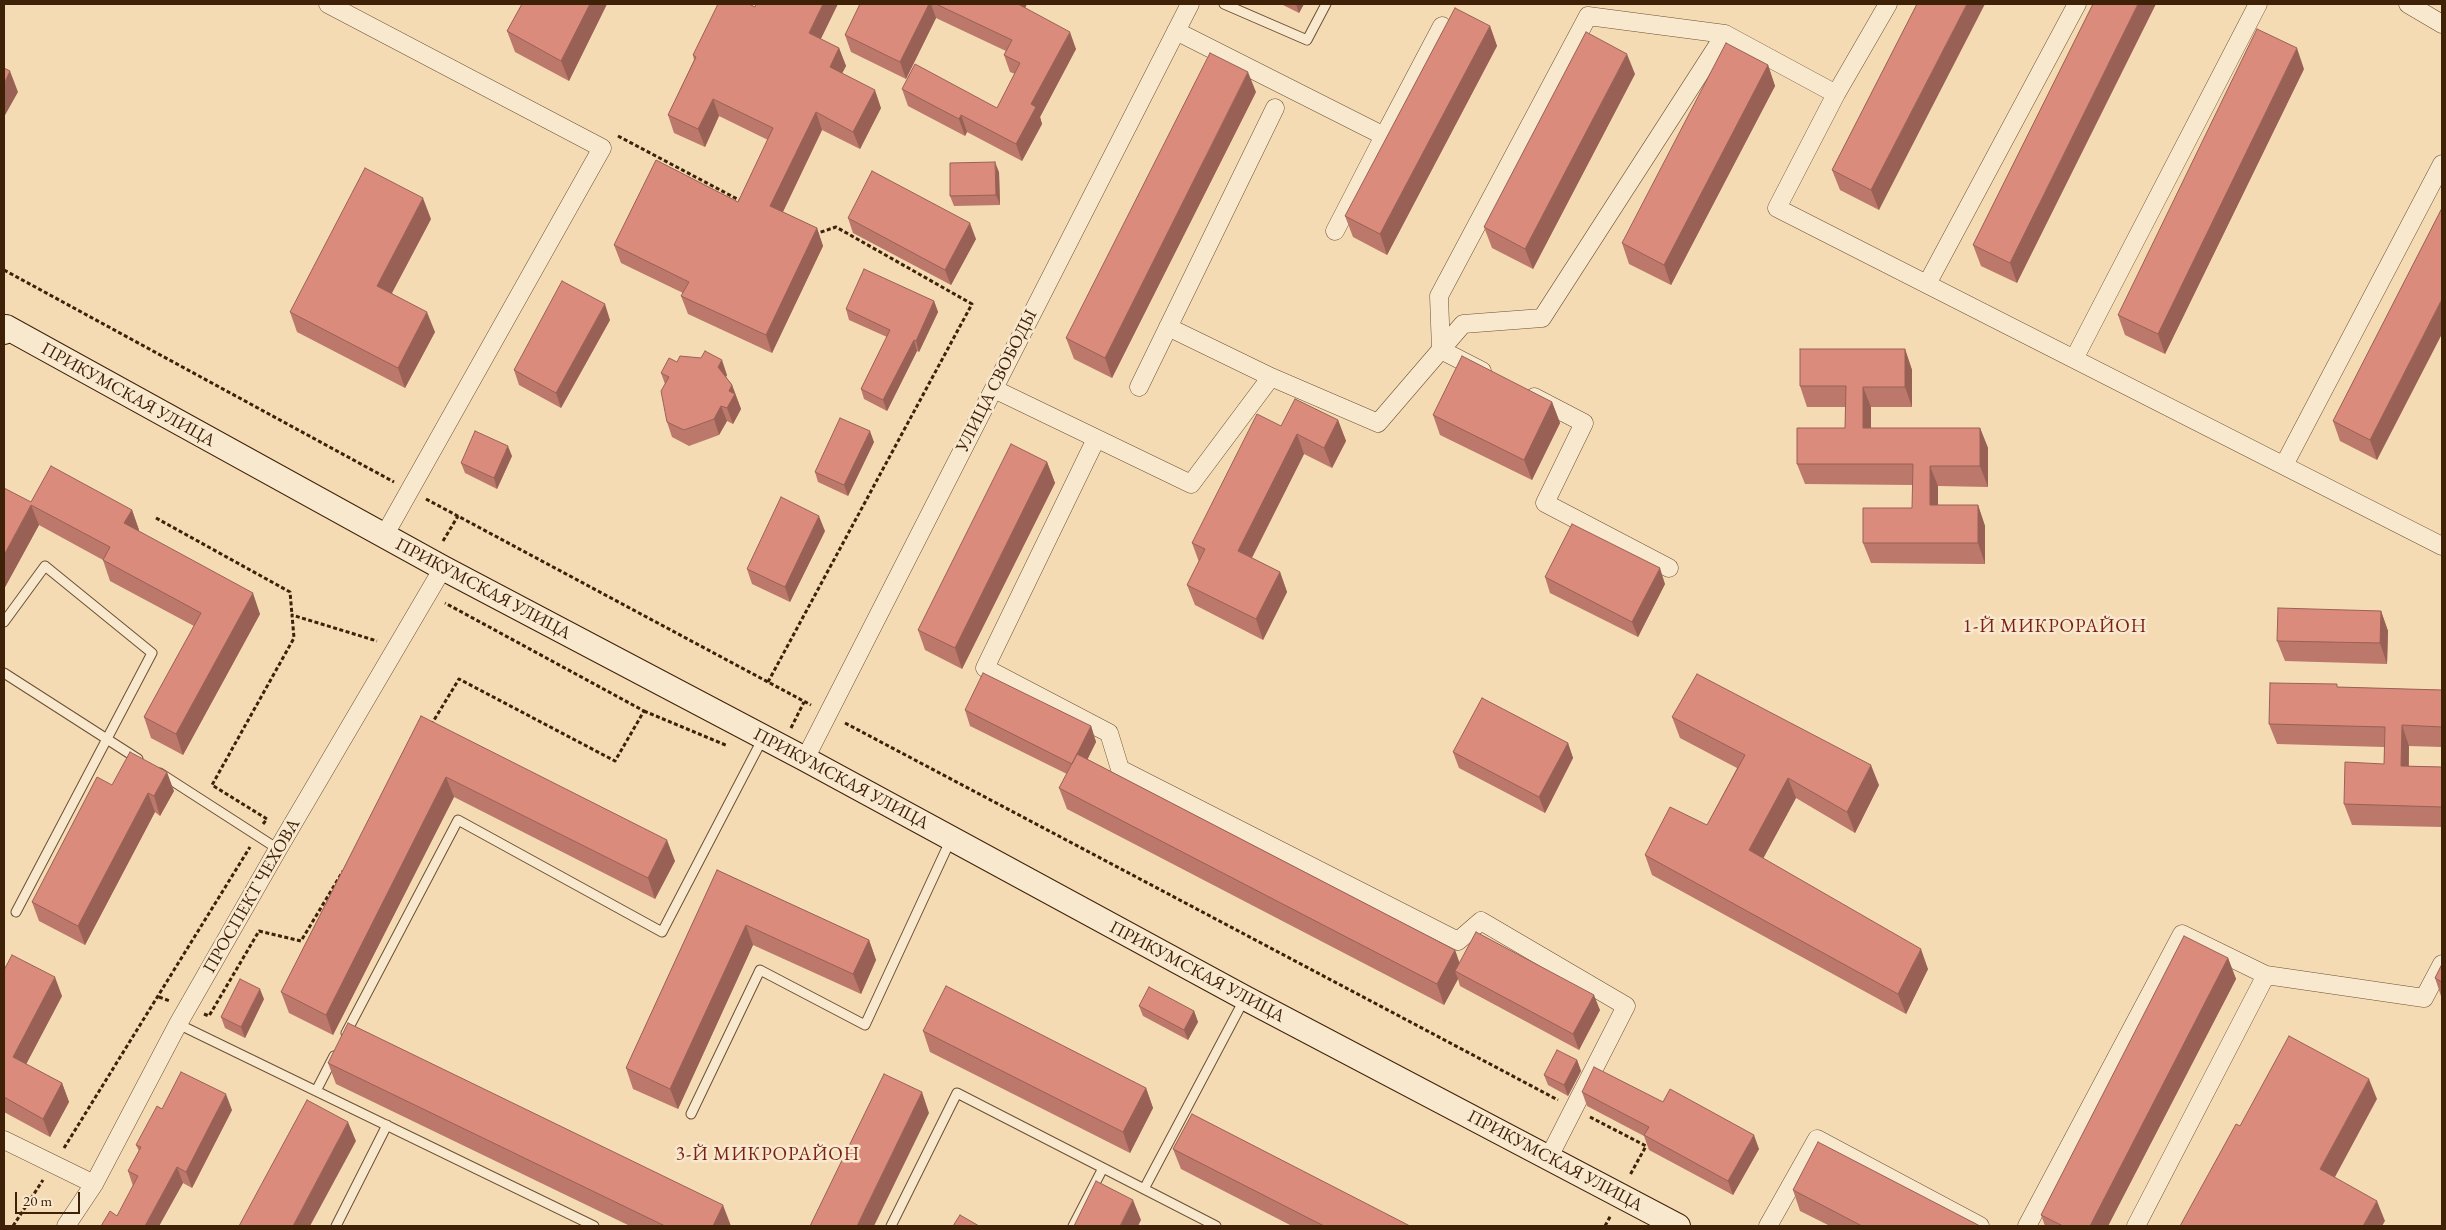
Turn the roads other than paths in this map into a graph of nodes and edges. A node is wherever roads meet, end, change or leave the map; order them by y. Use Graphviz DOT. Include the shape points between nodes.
graph roads {
  1 [pos="328,4"];
  2 [pos="1190,4"];
  3 [pos="1224,4"];
  4 [pos="1326,4"];
  5 [pos="1888,4"];
  6 [pos="2077,4"];
  7 [pos="2258,4"];
  8 [pos="2408,4"];
  9 [pos="2442,24"];
  10 [pos="1442,26"];
  11 [pos="1176,31"];
  12 [pos="1725,34"];
  13 [pos="1836,94"];
  14 [pos="1275,108"];
  15 [pos="1384,136"];
  16 [pos="2442,164"];
  17 [pos="1335,232"];
  18 [pos="1927,284"];
  19 [pos="1168,327"];
  20 [pos="5,329"];
  21 [pos="1441,350"];
  22 [pos="2074,359"];
  23 [pos="1271,377"];
  24 [pos="1500,380"];
  25 [pos="1139,387"];
  26 [pos="1517,388"];
  27 [pos="994,389"];
  28 [pos="1096,439"];
  29 [pos="2284,465"];
  30 [pos="384,536"];
  31 [pos="2442,546"];
  32 [pos="437,565"];
  33 [pos="1669,568"];
  34 [pos="4,622"];
  35 [pos="4,673"];
  36 [pos="763,737"];
  37 [pos="107,739"];
  38 [pos="805,759"];
  39 [pos="951,839"];
  40 [pos="278,848"];
  41 [pos="16,912"];
  42 [pos="2442,964"];
  43 [pos="2266,975"];
  44 [pos="1245,998"];
  45 [pos="178,1024"];
  46 [pos="343,1039"];
  47 [pos="339,1048"];
  48 [pos="316,1091"];
  49 [pos="691,1114"];
  50 [pos="386,1125"];
  51 [pos="4,1140"];
  52 [pos="1549,1157"];
  53 [pos="1103,1168"];
  54 [pos="94,1184"];
  55 [pos="1144,1189"];
  56 [pos="66,1226"];
  57 [pos="336,1226"];
  58 [pos="594,1226"];
  59 [pos="891,1226"];
  60 [pos="1073,1226"];
  61 [pos="1216,1226"];
  62 [pos="1678,1226"];
  63 [pos="1768,1226"];
  64 [pos="1980,1226"];
  65 [pos="2027,1226"];
  66 [pos="2136,1226"];
  1 -- 30 [label="street" via="602,148"];
  2 -- 11 [label="street, УЛИЦА СВОБОДЫ"];
  3 -- 4 [label="lane" via="1307,40"];
  5 -- 13 [label="street"];
  6 -- 18 [label="street"];
  7 -- 22 [label="street"];
  8 -- 9 [label="street"];
  10 -- 15 [label="street"];
  11 -- 15 [label="street"];
  11 -- 27 [label="street, УЛИЦА СВОБОДЫ"];
  12 -- 13 [label="street"];
  12 -- 21 [label="street" via="1542,318 1463,324"];
  12 -- 21 [label="street" via="1588,16 1439,296"];
  13 -- 18 [label="street" via="1777,208"];
  14 -- 19 [label="street"];
  15 -- 17 [label="street"];
  16 -- 29 [label="street"];
  18 -- 22 [label="street"];
  19 -- 23 [label="street"];
  19 -- 25 [label="street"];
  20 -- 30 [label="main road, ПРИКУМСКАЯ УЛИЦА"];
  21 -- 23 [label="street" via="1378,423"];
  21 -- 24 [label="street"];
  22 -- 29 [label="street"];
  23 -- 28 [label="street" via="1191,484"];
  26 -- 33 [label="street" via="1584,423 1544,503"];
  27 -- 28 [label="street"];
  27 -- 38 [label="street, УЛИЦА СВОБОДЫ"];
  28 -- 52 [label="street" via="985,668 1109,733 1120,769 1458,941 1481,921 1626,1006"];
  29 -- 31 [label="street"];
  30 -- 32 [label="main road, ПРИКУМСКАЯ УЛИЦА"];
  32 -- 36 [label="main road, ПРИКУМСКАЯ УЛИЦА"];
  32 -- 40 [label="street, ПРОСПЕКТ ЧЕХОВА" via="428,594"];
  34 -- 37 [label="lane" via="45,566 152,653"];
  35 -- 37 [label="lane"];
  36 -- 38 [label="main road, ПРИКУМСКАЯ УЛИЦА"];
  36 -- 46 [label="lane" via="662,932 458,820"];
  37 -- 40 [label="lane"];
  37 -- 41 [label="lane"];
  38 -- 39 [label="main road, ПРИКУМСКАЯ УЛИЦА"];
  39 -- 44 [label="main road, ПРИКУМСКАЯ УЛИЦА"];
  39 -- 49 [label="lane" via="865,1025 760,970"];
  40 -- 45 [label="street, ПРОСПЕКТ ЧЕХОВА"];
  42 -- 43 [label="street" via="2424,998"];
  43 -- 65 [label="street" via="2182,934"];
  43 -- 66 [label="street"];
  44 -- 52 [label="main road, ПРИКУМСКАЯ УЛИЦА"];
  44 -- 55 [label="lane"];
  45 -- 48 [label="lane"];
  45 -- 54 [label="street, ПРОСПЕКТ ЧЕХОВА"];
  47 -- 48 [label="lane"];
  48 -- 50 [label="lane"];
  50 -- 57 [label="lane"];
  50 -- 58 [label="lane"];
  51 -- 54 [label="street"];
  52 -- 62 [label="main road, ПРИКУМСКАЯ УЛИЦА"];
  53 -- 55 [label="lane"];
  53 -- 59 [label="lane" via="957,1093"];
  53 -- 60 [label="lane"];
  54 -- 56 [label="street, ПРОСПЕКТ ЧЕХОВА"];
  55 -- 61 [label="lane"];
  63 -- 64 [label="street" via="1816,1139"];
}
